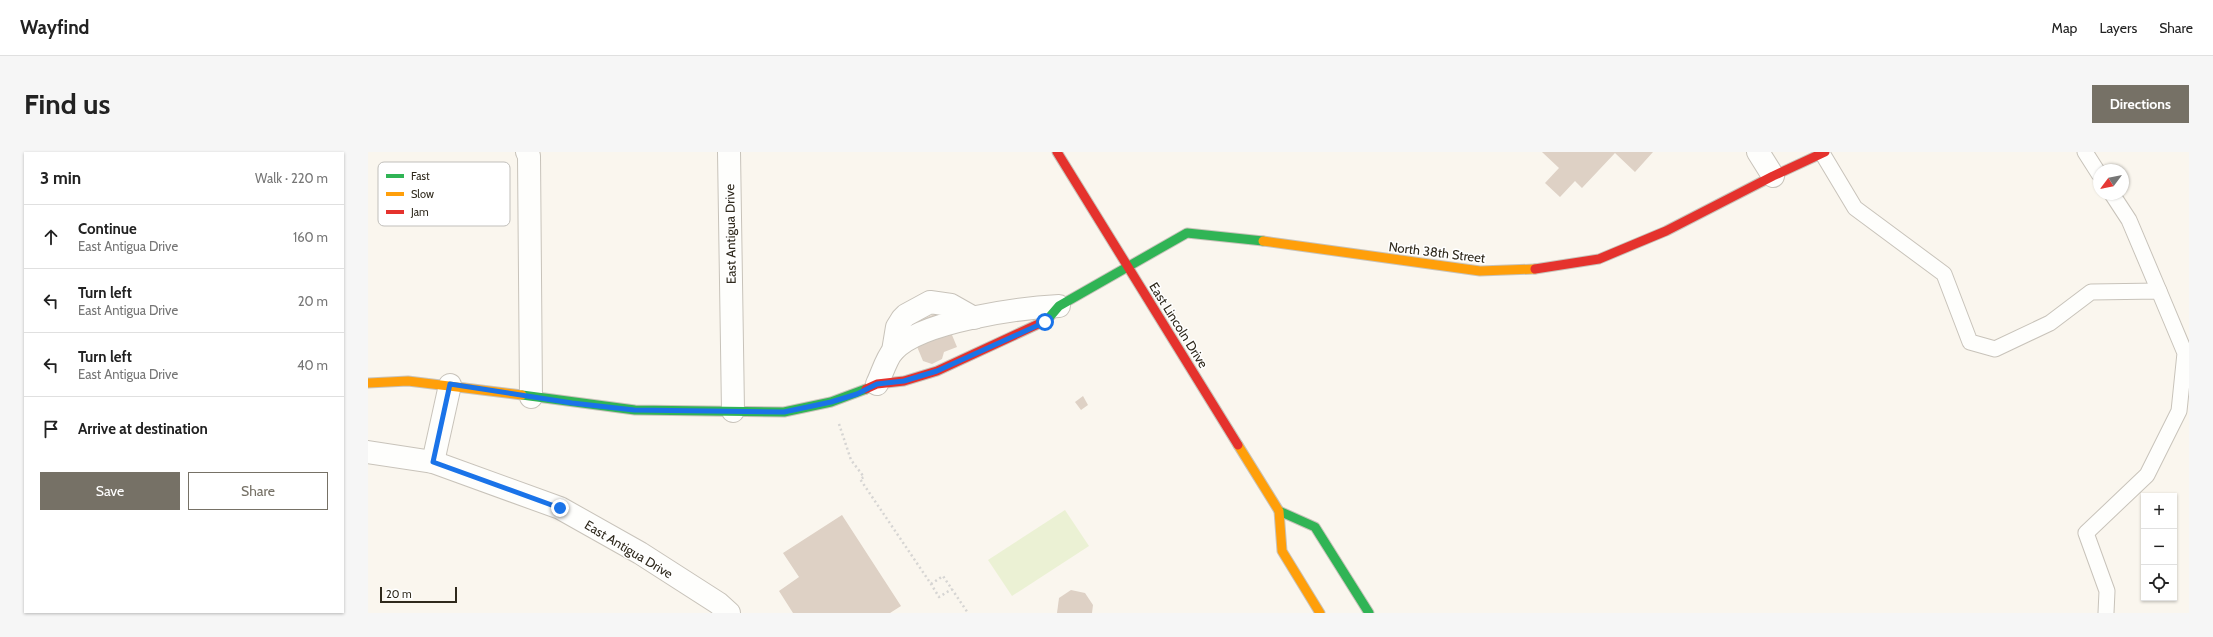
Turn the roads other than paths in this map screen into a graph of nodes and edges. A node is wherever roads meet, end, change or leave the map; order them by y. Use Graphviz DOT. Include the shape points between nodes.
graph roads {
  1 [pos="527,152"];
  2 [pos="729,152"];
  3 [pos="1057,152"];
  4 [pos="1758,152"];
  5 [pos="2085,152"];
  6 [pos="1824,153"];
  7 [pos="2093,165"];
  8 [pos="1773,176"];
  9 [pos="2116,200"];
  10 [pos="1128,267"];
  11 [pos="2159,291"];
  12 [pos="1065,303"];
  13 [pos="368,383"];
  14 [pos="450,384"];
  15 [pos="877,384"];
  16 [pos="531,397"];
  17 [pos="733,411"];
  18 [pos="368,452"];
  19 [pos="433,462"];
  20 [pos="1278,511"];
  21 [pos="729,613"];
  22 [pos="1320,613"];
  23 [pos="1369,613"];
  24 [pos="2106,613"];
  1 -- 16 [label="street"];
  2 -- 17 [label="street, East Antigua Drive"];
  3 -- 10 [label="street, East Lincoln Drive"];
  4 -- 8 [label="street"];
  5 -- 7 [label="lane"];
  6 -- 8 [label="street, North 38th Street"];
  6 -- 11 [label="lane" via="1855,208 1944,274 1970,342 1995,349 2050,322 2091,292"];
  8 -- 10 [label="street, North 38th Street" via="1666,231 1599,259 1536,269 1480,271 1390,260 1315,247 1187,233"];
  9 -- 11 [label="lane" via="2129,220"];
  10 -- 12 [label="street"];
  10 -- 20 [label="street, East Lincoln Drive"];
  11 -- 24 [label="lane" via="2185,353 2179,411 2147,475 2086,533 2107,591"];
  12 -- 15 [label="street" via="1045,322 937,371 904,381"];
  12 -- 15 [label="street" via="974,318 951,305 930,302 902,319 897,327 893,351"];
  13 -- 14 [label="street" via="408,381"];
  14 -- 16 [label="street"];
  14 -- 19 [label="street"];
  15 -- 17 [label="street" via="857,394 831,402 784,412"];
  16 -- 17 [label="street" via="634,410"];
  18 -- 19 [label="street, East Antigua Drive"];
  19 -- 21 [label="street, East Antigua Drive" via="560,508 640,553 718,603"];
  20 -- 22 [label="street, East Lincoln Drive" via="1282,551"];
  20 -- 23 [label="street" via="1315,527"];
}
